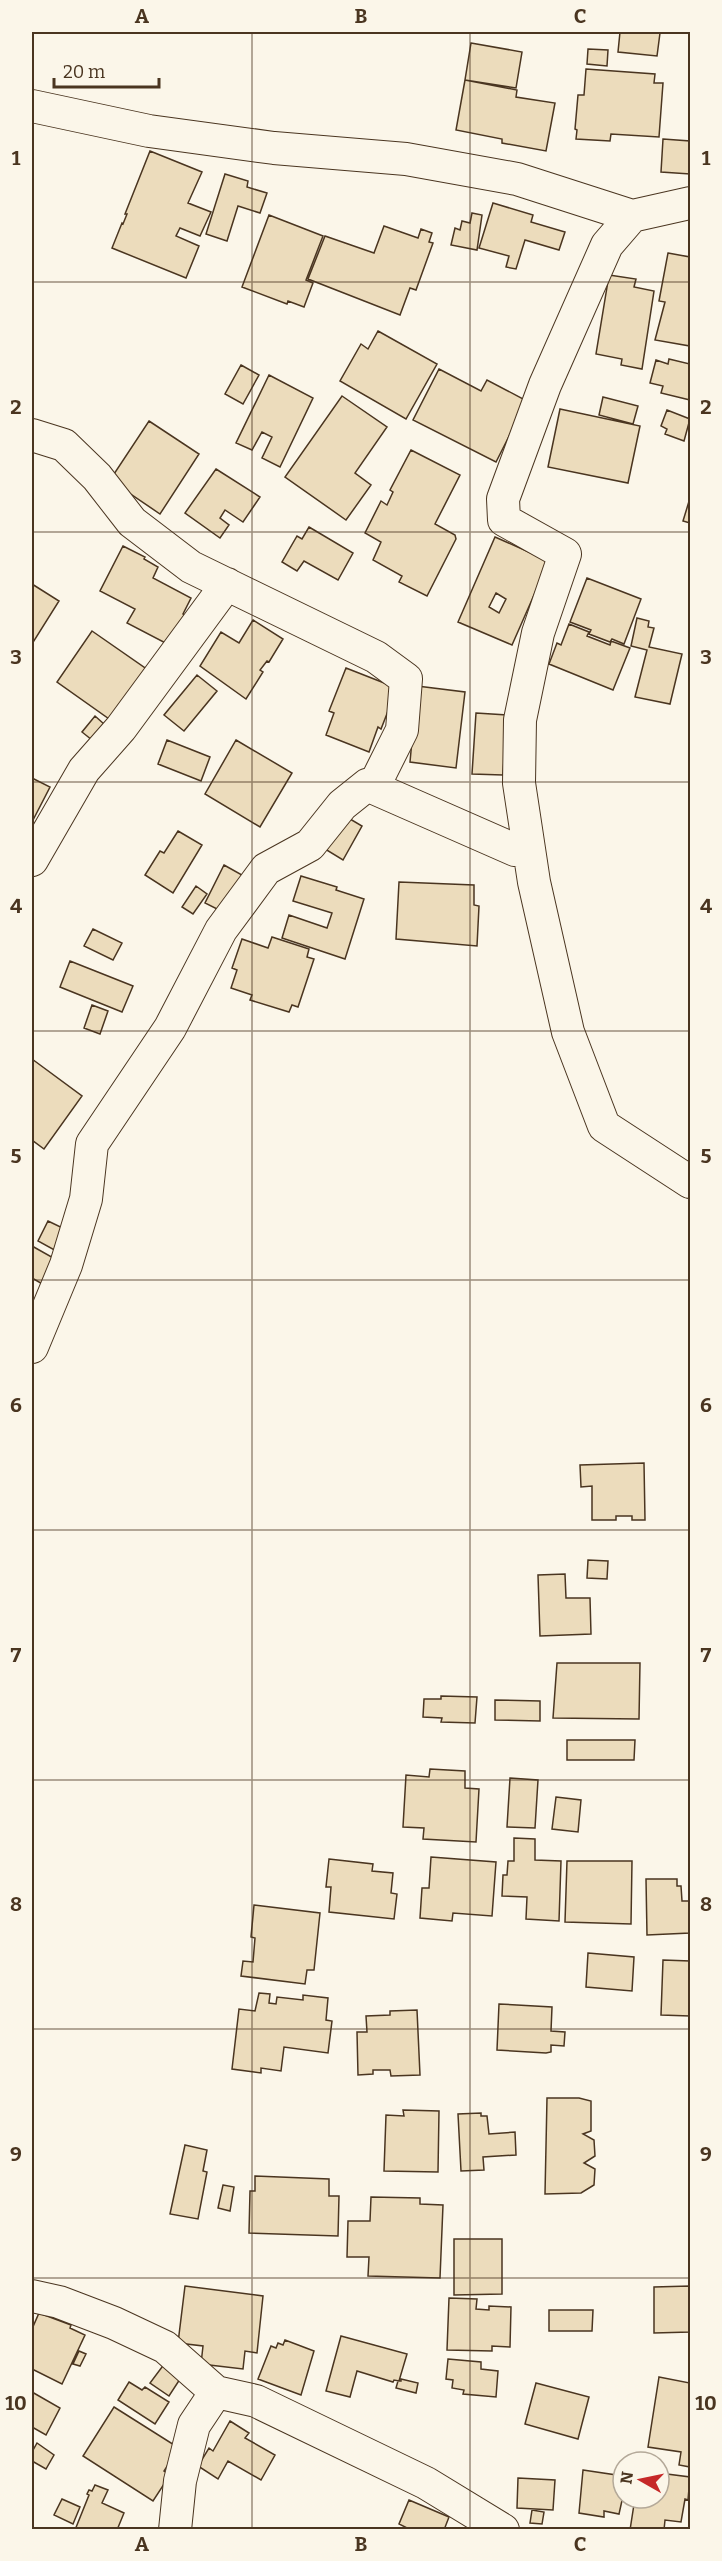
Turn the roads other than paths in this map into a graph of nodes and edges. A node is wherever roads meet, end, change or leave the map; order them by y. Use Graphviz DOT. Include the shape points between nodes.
graph roads {
  1 [pos="32,106"];
  2 [pos="690,203"];
  3 [pos="632,216"];
  4 [pos="32,435"];
  5 [pos="227,584"];
  6 [pos="373,788"];
  7 [pos="529,851"];
  8 [pos="32,860"];
  9 [pos="690,1182"];
  10 [pos="32,1347"];
  11 [pos="32,2295"];
  12 [pos="216,2392"];
  13 [pos="175,2529"];
  14 [pos="503,2529"];
  1 -- 3 [label="street" via="149,131 274,148 406,159 517,179"];
  2 -- 3 [label="street"];
  3 -- 7 [label="street" via="607,245 545,385 503,499 504,520 565,554 538,633 520,720 519,783"];
  4 -- 5 [label="street" via="64,445 97,477 132,522 191,567"];
  5 -- 6 [label="street" via="376,657 406,679 402,729"];
  5 -- 8 [label="street" via="84,770"];
  6 -- 7 [label="street" via="515,850"];
  6 -- 10 [label="street" via="367,784 342,805 310,845 266,869 221,930 170,1028 92,1144 86,1199 66,1264"];
  7 -- 9 [label="street" via="568,1032 604,1126"];
  11 -- 12 [label="street" via="114,2323 165,2348"];
  12 -- 13 [label="street" via="195,2425 180,2481"];
  12 -- 14 [label="street" via="256,2401 426,2482"];
}
